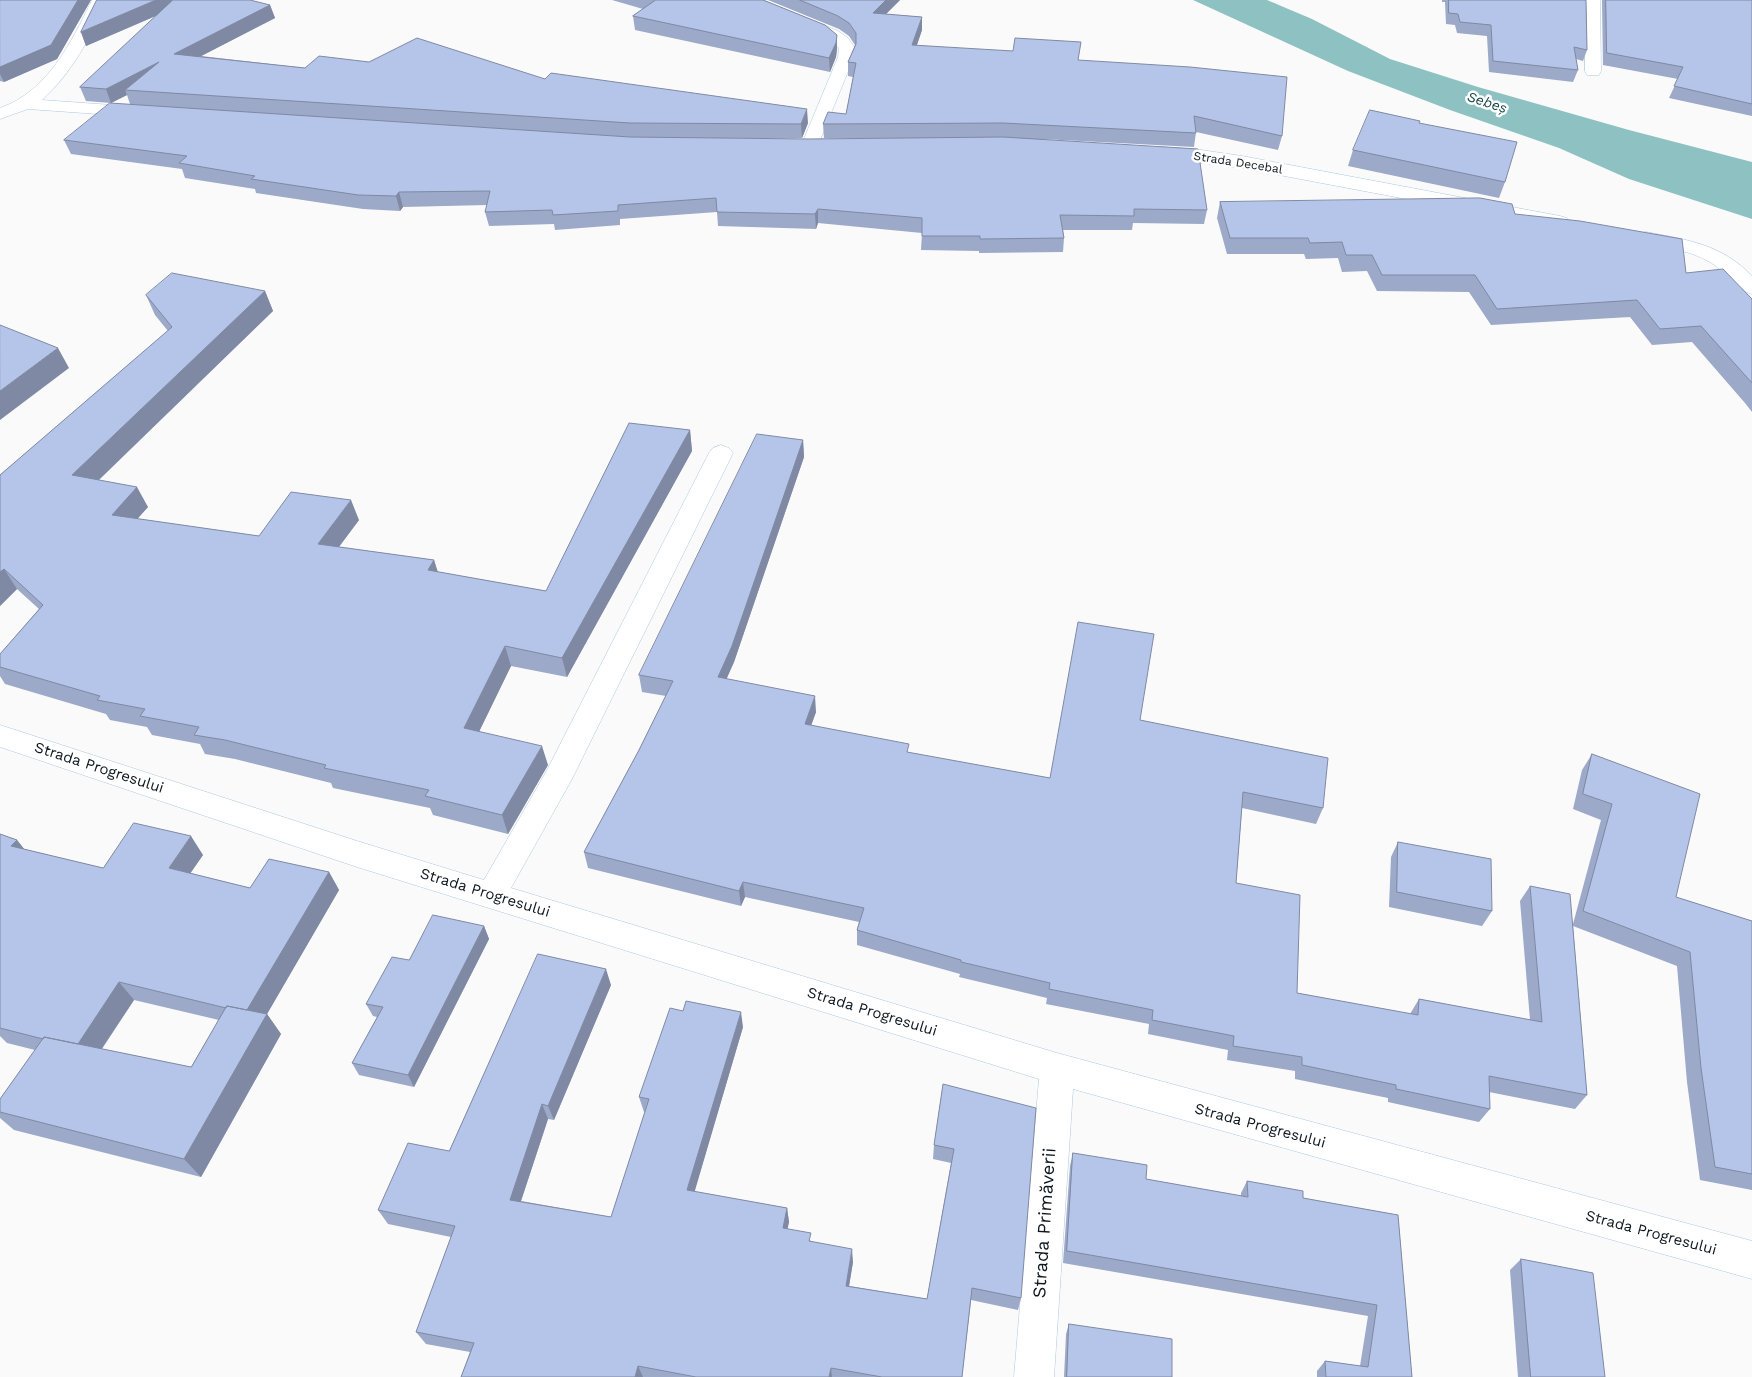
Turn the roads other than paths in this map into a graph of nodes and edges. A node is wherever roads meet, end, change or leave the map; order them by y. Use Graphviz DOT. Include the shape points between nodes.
graph roads {
  1 [pos="100,0"];
  2 [pos="749,0"];
  3 [pos="1592,0"];
  4 [pos="1593,70"];
  5 [pos="25,104"];
  6 [pos="162,113"];
  7 [pos="0,114"];
  8 [pos="791,146"];
  9 [pos="810,146"];
  10 [pos="829,146"];
  11 [pos="1145,152"];
  12 [pos="1582,226"];
  13 [pos="1630,235"];
  14 [pos="1752,288"];
  15 [pos="721,453"];
  16 [pos="0,736"];
  17 [pos="491,895"];
  18 [pos="1057,1070"];
  19 [pos="1752,1260"];
  20 [pos="1034,1377"];
  1 -- 5 [label="street" via="59,72"];
  2 -- 9 [label="street" via="832,34 847,48"];
  3 -- 4 [label="street"];
  5 -- 6 [label="street"];
  5 -- 7 [label="street"];
  8 -- 9 [label="street"];
  9 -- 10 [label="street"];
  11 -- 12 [label="street, Strada Decebal" via="1242,162"];
  13 -- 14 [label="street" via="1698,248 1717,256"];
  15 -- 17 [label="street" via="557,779"];
  16 -- 17 [label="street, Strada Progresului"];
  17 -- 18 [label="street, Strada Progresului"];
  18 -- 19 [label="street, Strada Progresului"];
  18 -- 20 [label="street, Strada Primăverii"];
}
